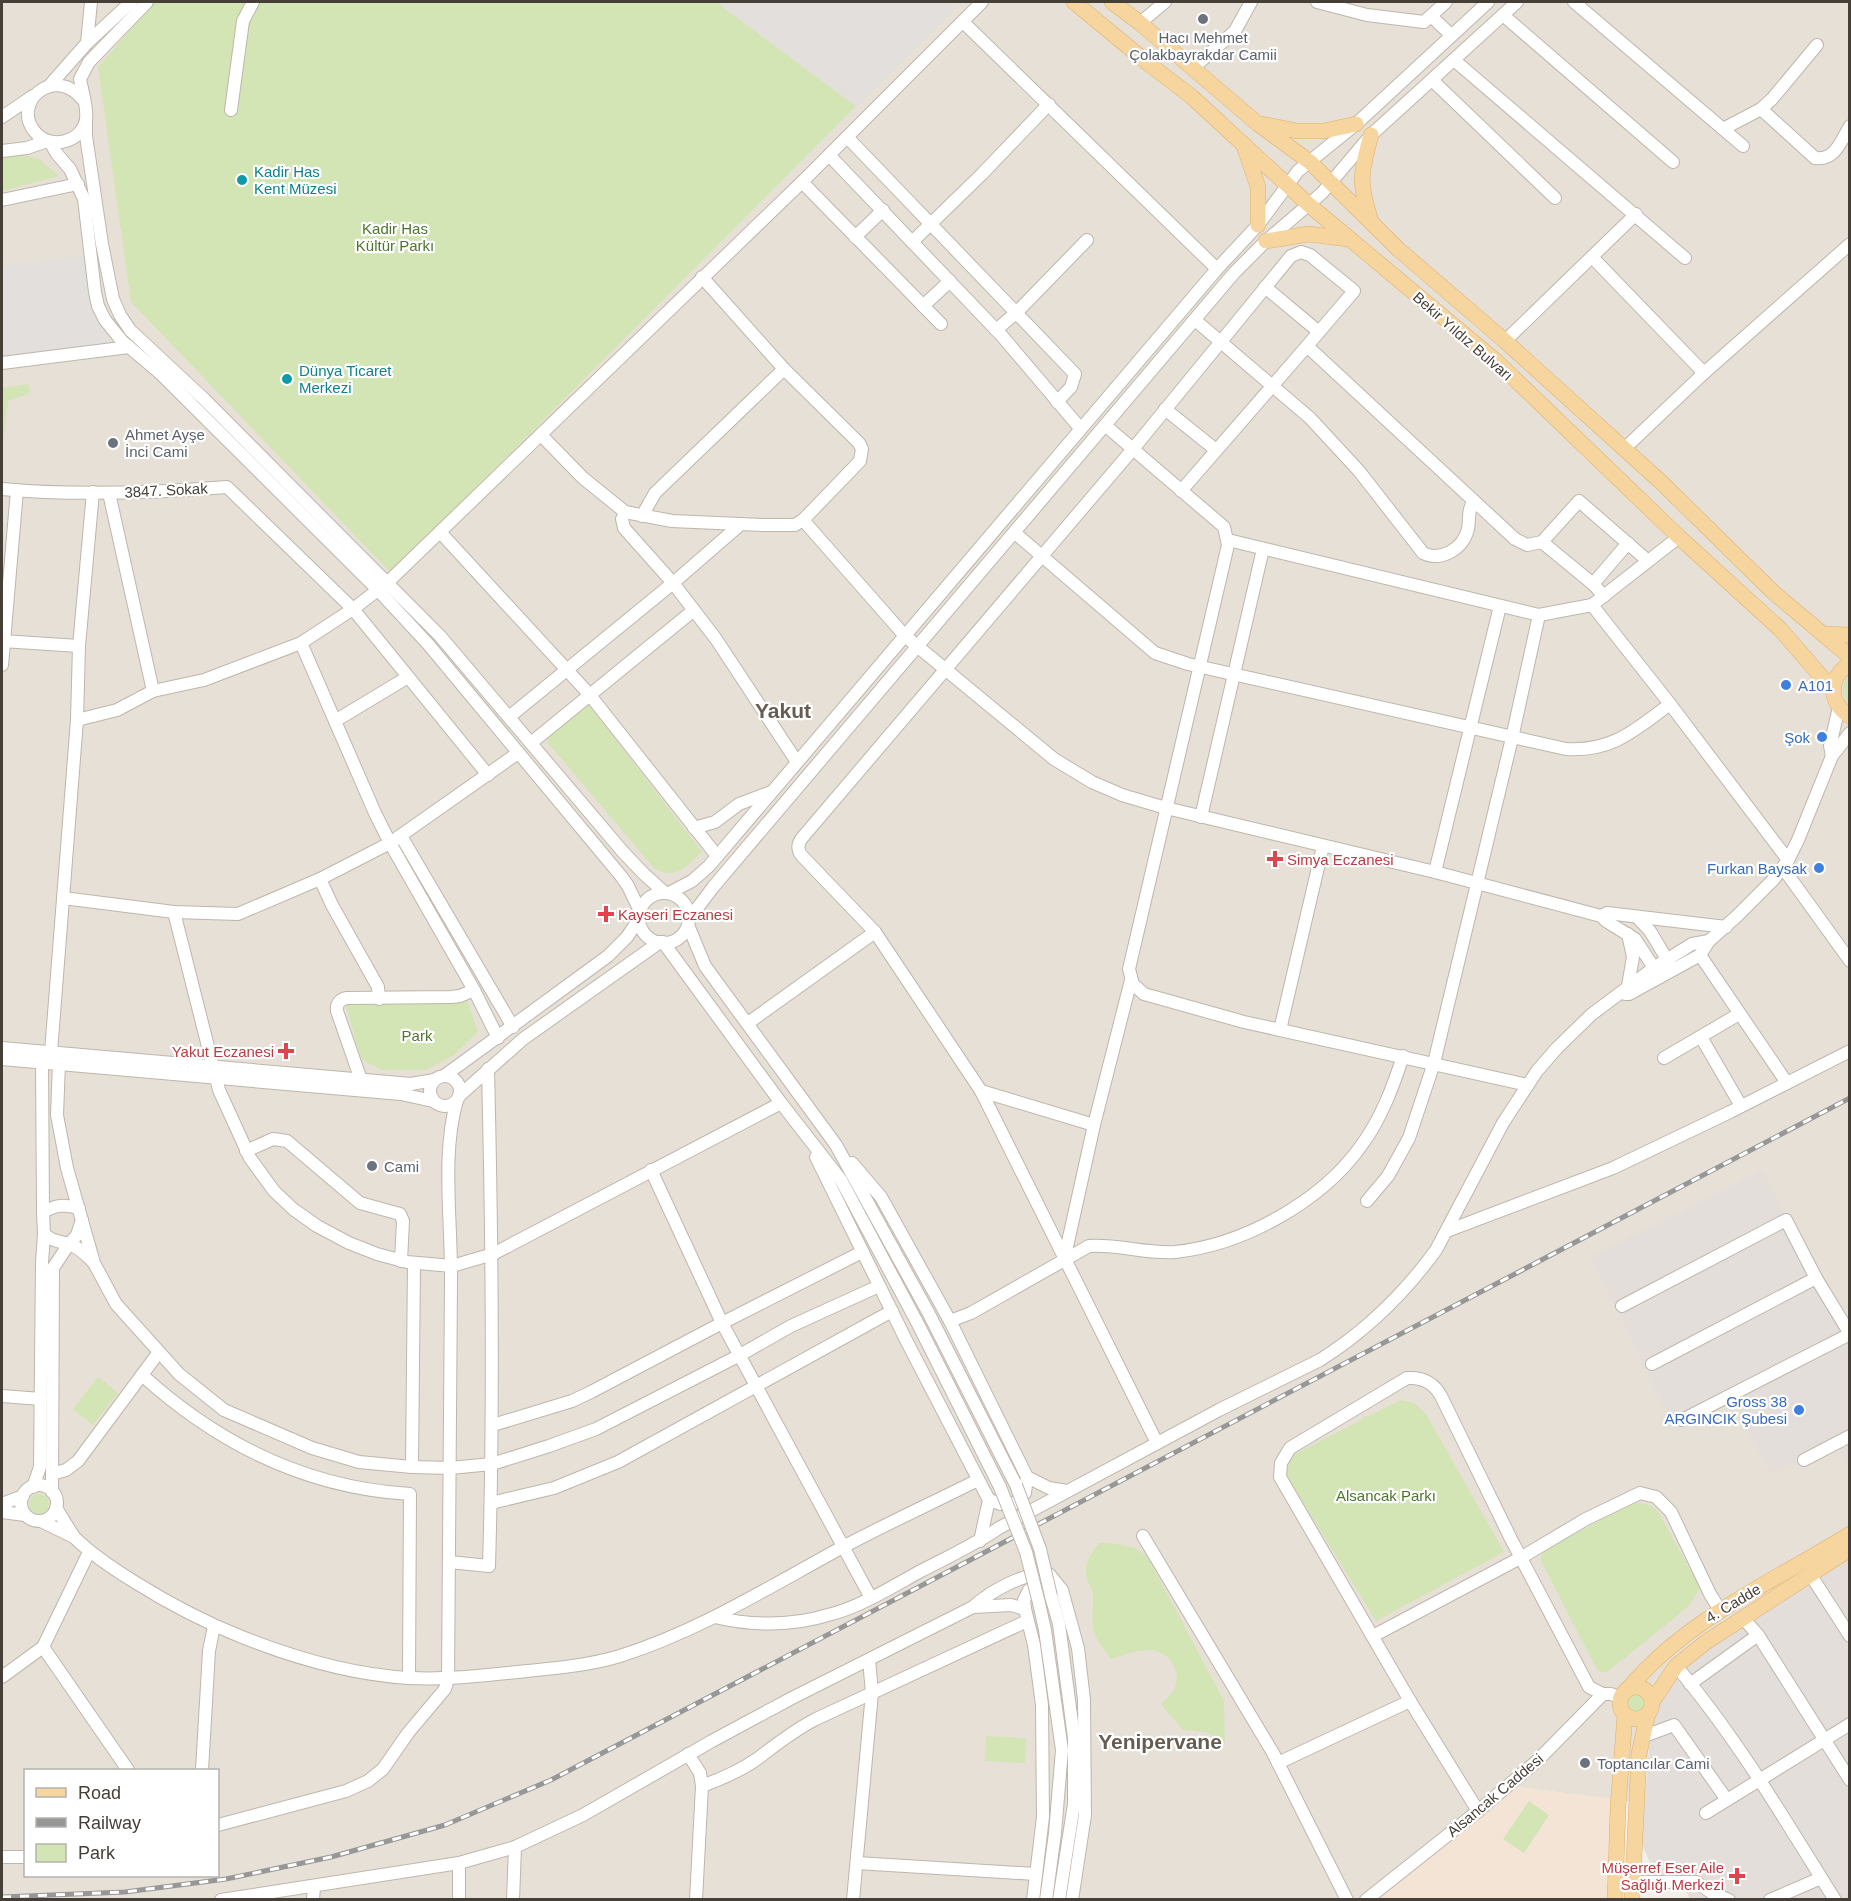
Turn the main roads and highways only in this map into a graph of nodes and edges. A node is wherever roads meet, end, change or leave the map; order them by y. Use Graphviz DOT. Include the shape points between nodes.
graph roads {
  1 [pos="1074,2"];
  2 [pos="1112,2"];
  3 [pos="1258,124"];
  4 [pos="1356,124"];
  5 [pos="1371,135"];
  6 [pos="1244,146"];
  7 [pos="1371,221"];
  8 [pos="1258,225"];
  9 [pos="1349,239"];
  10 [pos="1266,241"];
  11 [pos="1822,634"];
  12 [pos="1850,635"];
  13 [pos="1850,657"];
  14 [pos="1850,664"];
  15 [pos="1833,690"];
  16 [pos="1844,711"];
  17 [pos="1850,1534"];
  18 [pos="1850,1549"];
  19 [pos="1625,1693"];
  20 [pos="1650,1707"];
  21 [pos="1625,1715"];
  22 [pos="1615,1899"];
  23 [pos="1632,1899"];
  1 -- 6 [label="main road, Bekir Yıldız Bulvarı" via="1192,97"];
  2 -- 3 [label="main road, Bekir Yıldız Bulvarı"];
  3 -- 4 [label="main road" via="1324,131"];
  3 -- 7 [label="main road, Bekir Yıldız Bulvarı" via="1310,162"];
  5 -- 7 [label="main road" via="1361,174"];
  6 -- 8 [label="main road" via="1258,187"];
  6 -- 9 [label="main road, Bekir Yıldız Bulvarı"];
  7 -- 11 [label="main road, Bekir Yıldız Bulvarı" via="1662,483 1773,592"];
  9 -- 10 [label="main road" via="1308,234"];
  9 -- 15 [label="main road, Bekir Yıldız Bulvarı" via="1497,362 1780,629"];
  11 -- 12 [label="main road"];
  11 -- 13 [label="main road, Bekir Yıldız Bulvarı"];
  14 -- 15 [label="main road" via="1839,672"];
  15 -- 16 [label="main road"];
  17 -- 19 [label="main road, 4. Cadde" via="1694,1627 1659,1654"];
  18 -- 20 [label="main road, 4. Cadde" via="1676,1666"];
  19 -- 20 [label="main road" via="1635,1687 1647,1690"];
  19 -- 21 [label="main road"];
  20 -- 21 [label="main road" via="1637,1719"];
  20 -- 23 [label="main road, 4. Cadde" via="1639,1754"];
  21 -- 22 [label="main road"];
}
